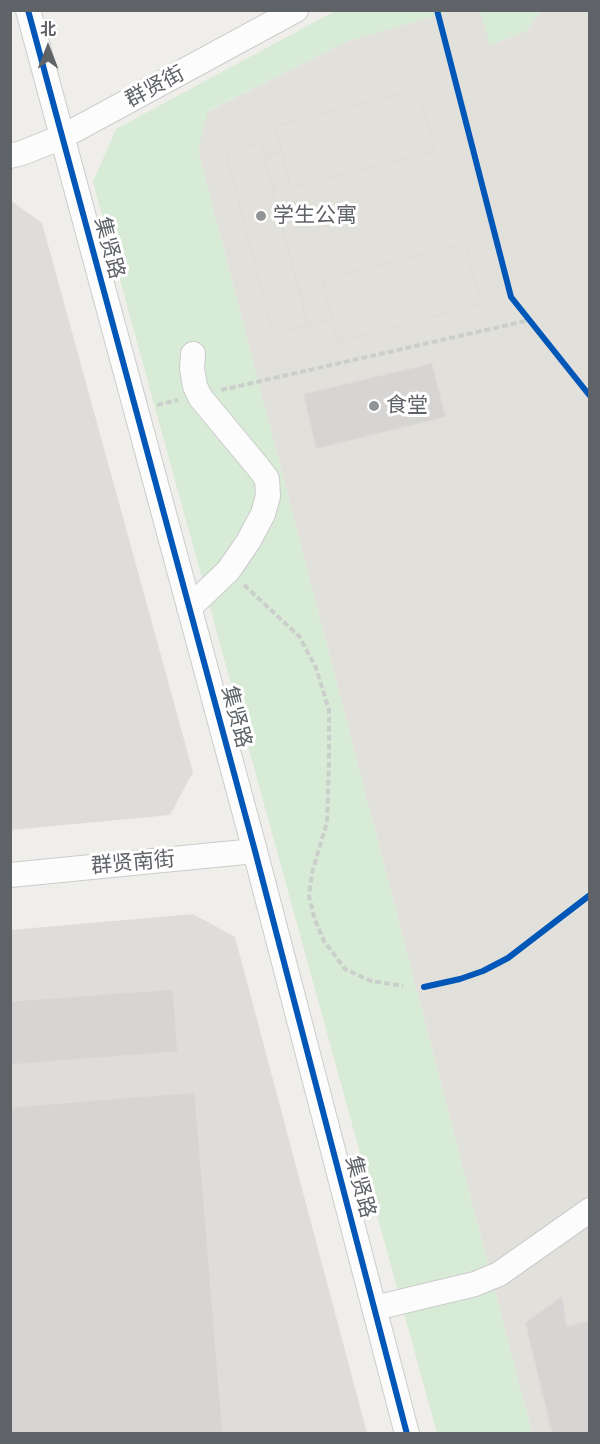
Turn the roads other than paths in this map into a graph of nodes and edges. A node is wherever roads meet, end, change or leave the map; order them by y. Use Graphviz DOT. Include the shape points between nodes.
graph roads {
  1 [pos="28,10"];
  2 [pos="296,10"];
  3 [pos="62,137"];
  4 [pos="10,156"];
  5 [pos="193,354"];
  6 [pos="189,608"];
  7 [pos="255,851"];
  8 [pos="10,875"];
  9 [pos="590,1210"];
  10 [pos="375,1308"];
  11 [pos="407,1434"];
  1 -- 3 [label="street, 集贤路"];
  2 -- 3 [label="street, 群贤街"];
  3 -- 4 [label="street, 群贤街"];
  3 -- 6 [label="street, 集贤路"];
  5 -- 6 [label="street" via="192,369 199,395 267,480 268,496 263,514 228,571"];
  6 -- 7 [label="street, 集贤路"];
  7 -- 8 [label="street, 群贤南街"];
  7 -- 10 [label="street, 集贤路"];
  9 -- 10 [label="street" via="499,1274 475,1284"];
  10 -- 11 [label="street, 集贤路"];
}
